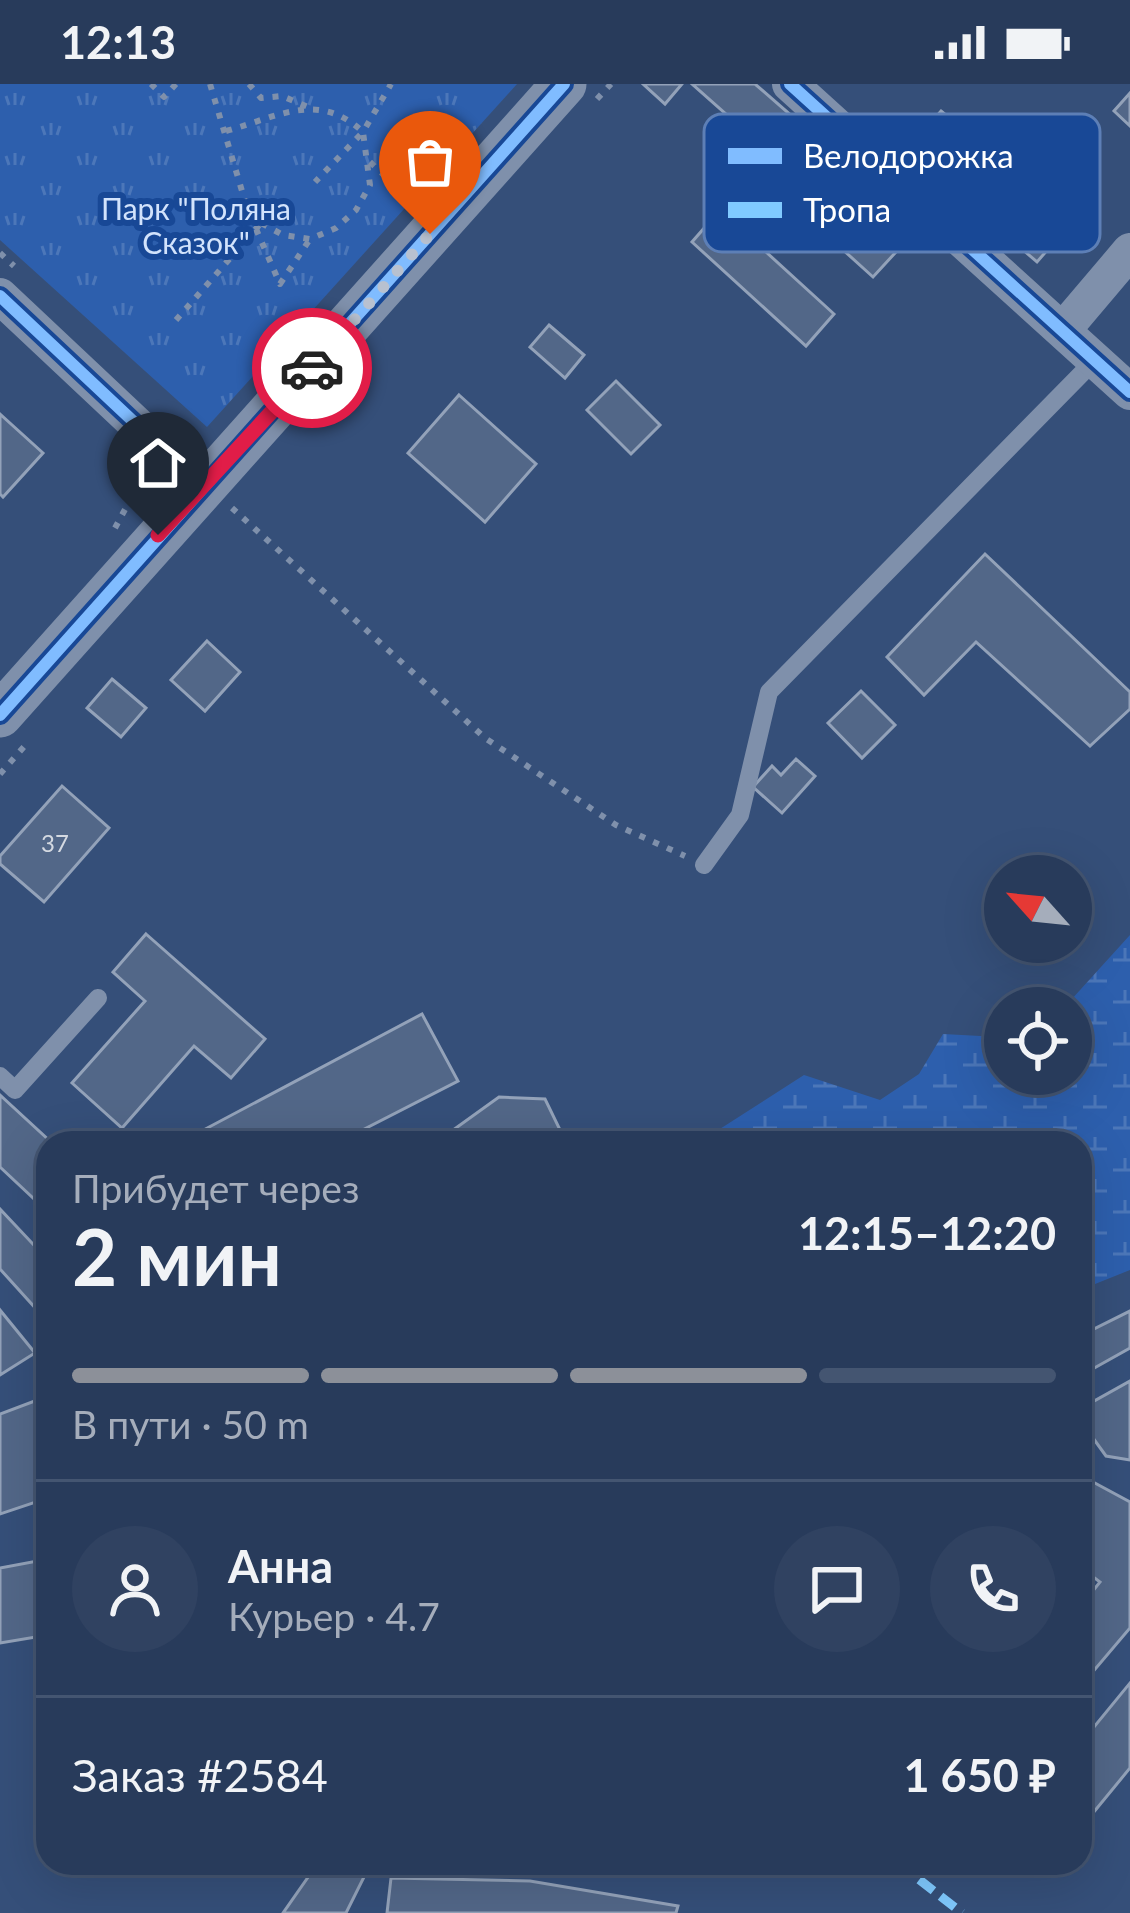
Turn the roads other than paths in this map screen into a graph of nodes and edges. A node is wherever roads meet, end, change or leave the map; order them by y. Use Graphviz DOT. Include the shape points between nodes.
graph roads {
  1 [pos="564,84"];
  2 [pos="790,84"];
  3 [pos="823,114"];
  4 [pos="1130,251"];
  5 [pos="976,252"];
  6 [pos="8,282"];
  7 [pos="1063,330"];
  8 [pos="1095,360"];
  9 [pos="1130,392"];
  10 [pos="217,496"];
  11 [pos="0,715"];
  12 [pos="704,865"];
  13 [pos="98,998"];
  14 [pos="0,1076"];
  1 -- 10 [label="street"];
  2 -- 3 [label="street"];
  4 -- 7 [label="street"];
  5 -- 7 [label="street"];
  6 -- 10 [label="street"];
  7 -- 8 [label="street"];
  8 -- 9 [label="street"];
  8 -- 12 [label="lane" via="769,692 740,815"];
  10 -- 11 [label="street"];
  13 -- 14 [label="lane" via="15,1090"];
}
